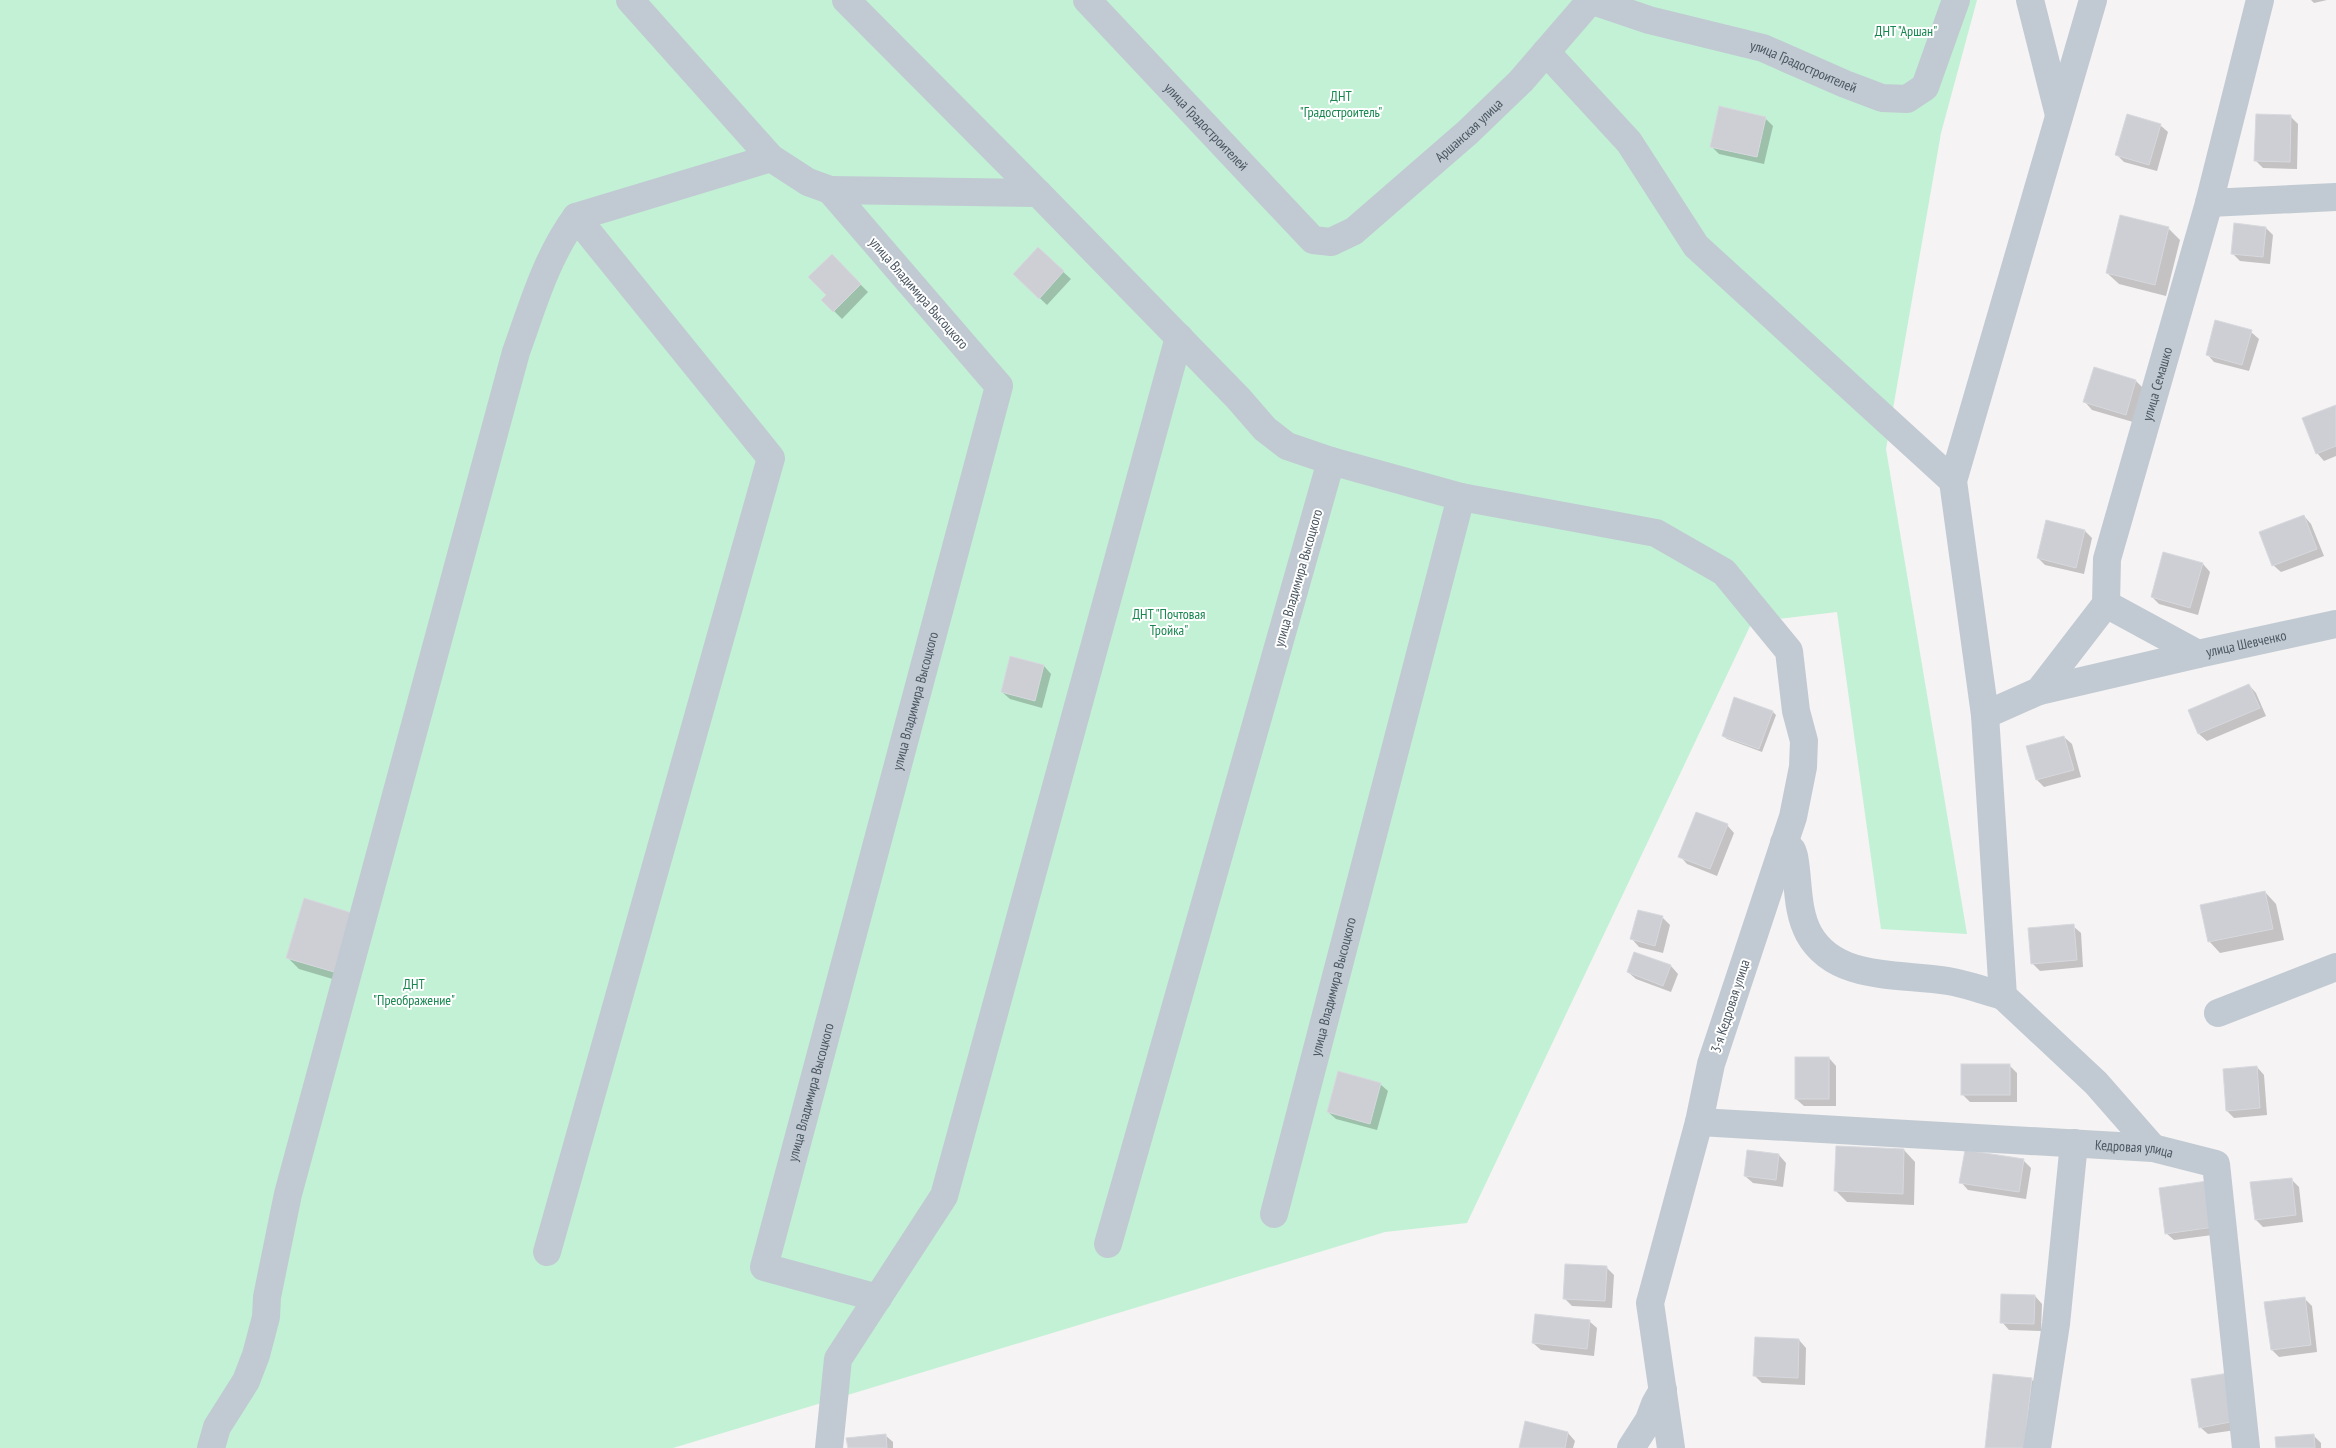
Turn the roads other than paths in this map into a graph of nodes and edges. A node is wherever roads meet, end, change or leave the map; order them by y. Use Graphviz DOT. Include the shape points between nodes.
graph roads {
  1 [pos="630,0"];
  2 [pos="846,0"];
  3 [pos="1087,0"];
  4 [pos="1590,0"];
  5 [pos="1956,0"];
  6 [pos="2030,0"];
  7 [pos="2094,0"];
  8 [pos="2260,0"];
  9 [pos="1546,52"];
  10 [pos="2060,116"];
  11 [pos="771,158"];
  12 [pos="830,190"];
  13 [pos="1038,193"];
  14 [pos="2336,197"];
  15 [pos="2208,203"];
  16 [pos="576,217"];
  17 [pos="1331,242"];
  18 [pos="1179,337"];
  19 [pos="1331,461"];
  20 [pos="1953,482"];
  21 [pos="1461,496"];
  22 [pos="2106,604"];
  23 [pos="2336,624"];
  24 [pos="2198,654"];
  25 [pos="2039,691"];
  26 [pos="1985,715"];
  27 [pos="1784,843"];
  28 [pos="2336,967"];
  29 [pos="2003,996"];
  30 [pos="2218,1013"];
  31 [pos="1699,1122"];
  32 [pos="2074,1143"];
  33 [pos="2153,1148"];
  34 [pos="1274,1214"];
  35 [pos="1108,1244"];
  36 [pos="547,1252"];
  37 [pos="878,1298"];
  38 [pos="1663,1390"];
  39 [pos="211,1448"];
  40 [pos="829,1448"];
  41 [pos="1631,1448"];
  42 [pos="1672,1448"];
  43 [pos="2037,1448"];
  44 [pos="2246,1448"];
  1 -- 11 [label="street, улица Владимира Высоцкого"];
  2 -- 13 [label="street"];
  3 -- 17 [label="street, улица Градостроителей" via="1313,240"];
  4 -- 5 [label="street, улица Градостроителей" via="1649,20 1762,48 1882,98 1908,99 1925,87"];
  4 -- 9 [label="street, Аршанская улица"];
  6 -- 10 [label="street"];
  7 -- 10 [label="street"];
  8 -- 15 [label="street, улица Семашко"];
  9 -- 17 [label="street, Аршанская улица" via="1468,132 1354,231"];
  9 -- 20 [label="street" via="1629,142 1696,246"];
  10 -- 20 [label="street"];
  11 -- 12 [label="street, улица Владимира Высоцкого" via="808,182"];
  11 -- 16 [label="street"];
  12 -- 13 [label="street, улица Владимира Высоцкого"];
  12 -- 37 [label="street, улица Владимира Высоцкого" via="999,386 764,1267"];
  13 -- 18 [label="street"];
  14 -- 15 [label="street"];
  15 -- 22 [label="street, улица Семашко" via="2107,559"];
  16 -- 36 [label="street" via="771,458"];
  16 -- 39 [label="street" via="559,240 542,278 516,352 288,1194 260,1340 246,1381 217,1427"];
  18 -- 19 [label="street" via="1265,429 1288,446"];
  18 -- 37 [label="street" via="944,1196"];
  19 -- 21 [label="street"];
  19 -- 35 [label="street, улица Владимира Высоцкого"];
  20 -- 26 [label="street"];
  21 -- 27 [label="street, 3-я Кедровая улица" via="1656,533 1724,572 1789,651 1796,711 1804,741 1803,767"];
  21 -- 34 [label="street, улица Владимира Высоцкого"];
  22 -- 24 [label="street, улица Шевченко"];
  22 -- 25 [label="street"];
  23 -- 24 [label="street, улица Шевченко"];
  24 -- 25 [label="street"];
  25 -- 26 [label="street"];
  26 -- 29 [label="street"];
  27 -- 29 [label="street" via="1794,856 1802,917 1810,935 1832,959 1863,972 1948,981"];
  27 -- 31 [label="street, 3-я Кедровая улица" via="1711,1064"];
  28 -- 30 [label="street"];
  29 -- 33 [label="street" via="2096,1083"];
  31 -- 32 [label="street, Кедровая улица"];
  31 -- 38 [label="street, 3-я Кедровая улица" via="1650,1303"];
  32 -- 33 [label="street, Кедровая улица"];
  32 -- 43 [label="street" via="2056,1324"];
  33 -- 44 [label="street, Кедровая улица" via="2216,1164"];
  37 -- 40 [label="street" via="838,1359"];
  38 -- 41 [label="street"];
  38 -- 42 [label="street"];
}
